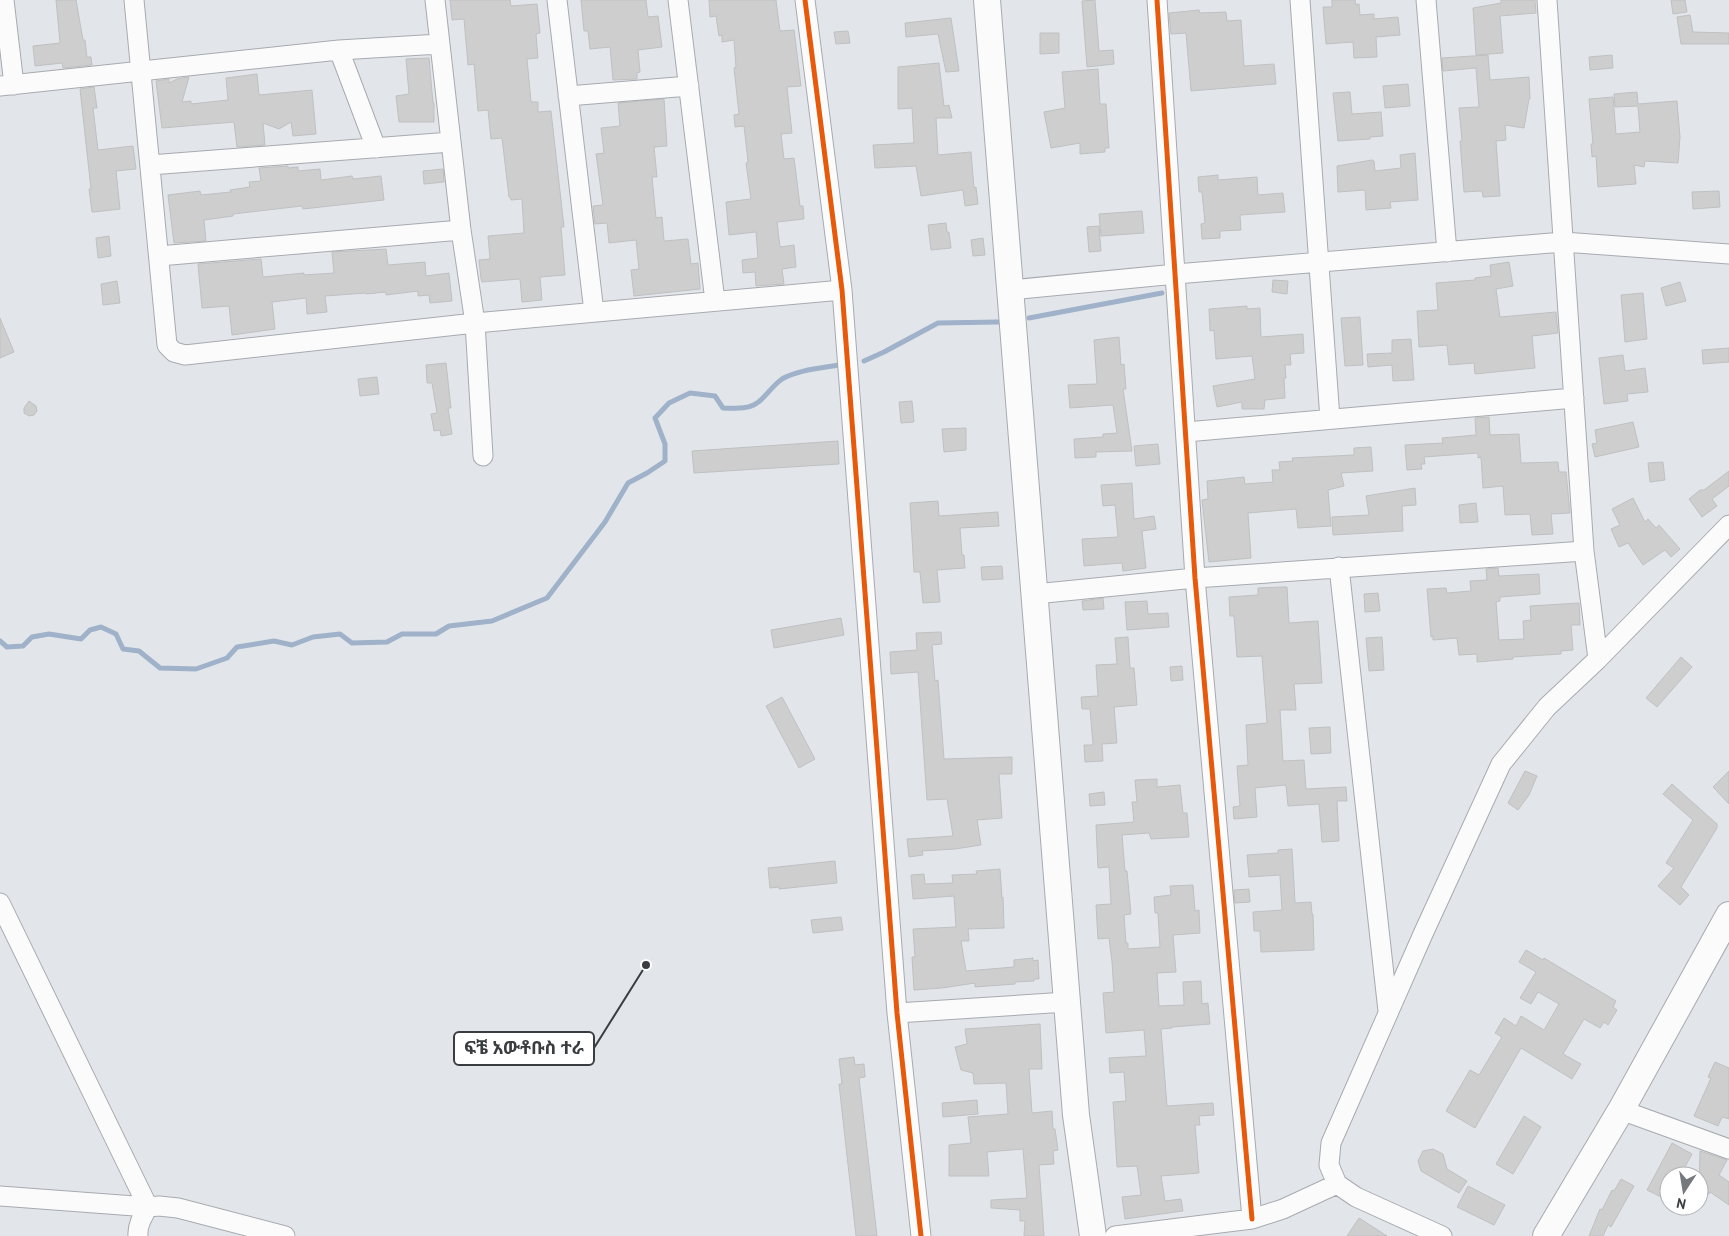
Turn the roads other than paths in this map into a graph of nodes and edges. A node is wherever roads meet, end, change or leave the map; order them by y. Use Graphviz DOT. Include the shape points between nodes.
graph roads {
  1 [pos="4,0"];
  2 [pos="134,0"];
  3 [pos="435,0"];
  4 [pos="557,0"];
  5 [pos="678,0"];
  6 [pos="805,0"];
  7 [pos="987,0"];
  8 [pos="1157,0"];
  9 [pos="1300,0"];
  10 [pos="1426,0"];
  11 [pos="1547,0"];
  12 [pos="440,44"];
  13 [pos="339,50"];
  14 [pos="141,71"];
  15 [pos="7,85"];
  16 [pos="689,86"];
  17 [pos="568,96"];
  18 [pos="451,142"];
  19 [pos="376,148"];
  20 [pos="150,166"];
  21 [pos="461,230"];
  22 [pos="1563,242"];
  23 [pos="1447,252"];
  24 [pos="1729,254"];
  25 [pos="159,256"];
  26 [pos="1319,262"];
  27 [pos="1176,274"];
  28 [pos="842,290"];
  29 [pos="1010,290"];
  30 [pos="715,301"];
  31 [pos="594,312"];
  32 [pos="475,322"];
  33 [pos="1574,398"];
  34 [pos="1330,419"];
  35 [pos="1186,432"];
  36 [pos="483,456"];
  37 [pos="1729,525"];
  38 [pos="1584,551"];
  39 [pos="1339,567"];
  40 [pos="1195,578"];
  41 [pos="1035,594"];
  42 [pos="1598,659"];
  43 [pos="0,903"];
  44 [pos="1729,915"];
  45 [pos="1067,1002"];
  46 [pos="897,1013"];
  47 [pos="1388,1013"];
  48 [pos="1621,1110"];
  49 [pos="1729,1149"];
  50 [pos="1336,1184"];
  51 [pos="0,1196"];
  52 [pos="148,1207"];
  53 [pos="1252,1219"];
  54 [pos="138,1236"];
  55 [pos="285,1236"];
  56 [pos="921,1236"];
  57 [pos="1093,1236"];
  58 [pos="1115,1236"];
  59 [pos="1442,1236"];
  60 [pos="1546,1236"];
  1 -- 15 [label="street"];
  2 -- 14 [label="street"];
  3 -- 12 [label="street"];
  4 -- 17 [label="street"];
  5 -- 16 [label="street"];
  6 -- 28 [label="street"];
  7 -- 29 [label="street"];
  8 -- 27 [label="street"];
  9 -- 26 [label="street"];
  10 -- 23 [label="street"];
  11 -- 22 [label="street"];
  12 -- 13 [label="street"];
  12 -- 18 [label="street"];
  13 -- 14 [label="street"];
  13 -- 19 [label="street"];
  14 -- 15 [label="street"];
  14 -- 20 [label="street"];
  16 -- 17 [label="street"];
  16 -- 30 [label="street"];
  17 -- 31 [label="street"];
  18 -- 19 [label="street"];
  18 -- 21 [label="street"];
  19 -- 20 [label="street"];
  20 -- 25 [label="street"];
  21 -- 25 [label="street"];
  21 -- 32 [label="street"];
  22 -- 23 [label="street"];
  22 -- 24 [label="street"];
  22 -- 33 [label="street"];
  23 -- 26 [label="street"];
  25 -- 32 [label="street" via="167,345 174,352 185,355"];
  26 -- 27 [label="street"];
  26 -- 34 [label="street"];
  27 -- 29 [label="street"];
  27 -- 35 [label="street"];
  28 -- 30 [label="street"];
  28 -- 46 [label="street"];
  29 -- 41 [label="street"];
  30 -- 31 [label="street"];
  31 -- 32 [label="street"];
  32 -- 36 [label="street"];
  33 -- 34 [label="street"];
  33 -- 38 [label="street"];
  34 -- 35 [label="street"];
  35 -- 40 [label="street"];
  37 -- 42 [label="street"];
  38 -- 39 [label="street"];
  38 -- 42 [label="street"];
  39 -- 40 [label="street"];
  39 -- 47 [label="street"];
  40 -- 41 [label="street"];
  40 -- 53 [label="street"];
  41 -- 45 [label="street"];
  42 -- 47 [label="street" via="1547,706 1501,764"];
  43 -- 52 [label="street"];
  44 -- 48 [label="street"];
  45 -- 46 [label="street"];
  45 -- 57 [label="street" via="1076,1115"];
  46 -- 56 [label="street"];
  47 -- 50 [label="street" via="1331,1143 1329,1165"];
  48 -- 49 [label="street"];
  48 -- 60 [label="street"];
  50 -- 53 [label="street" via="1283,1210"];
  50 -- 59 [label="street" via="1356,1197"];
  51 -- 52 [label="street"];
  52 -- 54 [label="street" via="142,1216"];
  52 -- 55 [label="street" via="178,1208"];
  53 -- 58 [label="street"];
}
